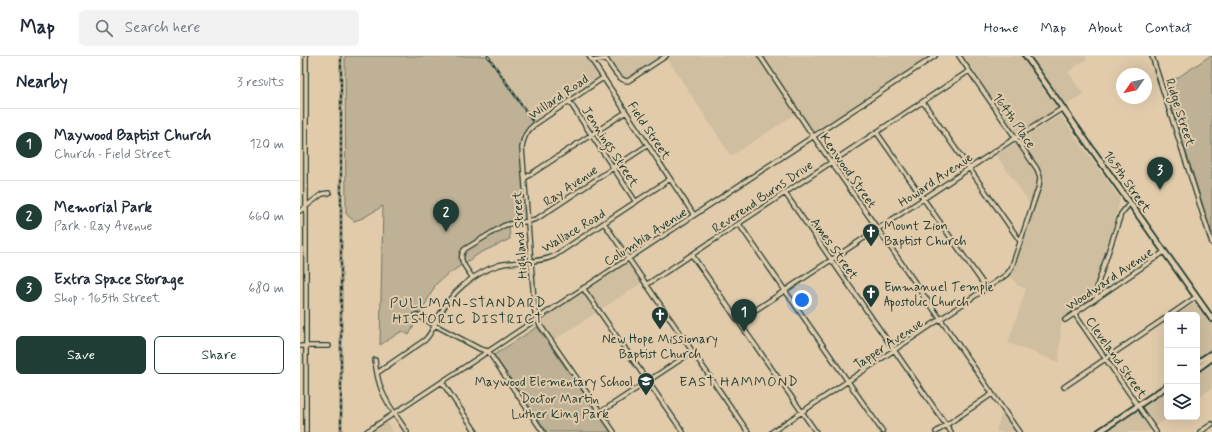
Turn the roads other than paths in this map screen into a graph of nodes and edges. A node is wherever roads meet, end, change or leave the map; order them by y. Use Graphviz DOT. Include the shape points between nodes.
graph roads {
  1 [pos="305,56"];
  2 [pos="589,56"];
  3 [pos="666,56"];
  4 [pos="760,56"];
  5 [pos="935,56"];
  6 [pos="959,56"];
  7 [pos="1026,56"];
  8 [pos="1152,56"];
  9 [pos="300,59"];
  10 [pos="592,61"];
  11 [pos="969,71"];
  12 [pos="603,78"];
  13 [pos="569,101"];
  14 [pos="923,102"];
  15 [pos="1063,108"];
  16 [pos="626,112"];
  17 [pos="526,133"];
  18 [pos="877,133"];
  19 [pos="591,135"];
  20 [pos="813,136"];
  21 [pos="1016,138"];
  22 [pos="648,145"];
  23 [pos="831,163"];
  24 [pos="613,168"];
  25 [pos="970,168"];
  26 [pos="525,178"];
  27 [pos="670,179"];
  28 [pos="329,192"];
  29 [pos="785,193"];
  30 [pos="924,199"];
  31 [pos="1035,200"];
  32 [pos="636,202"];
  33 [pos="1130,203"];
  34 [pos="306,207"];
  35 [pos="300,211"];
  36 [pos="694,215"];
  37 [pos="528,221"];
  38 [pos="604,223"];
  39 [pos="738,224"];
  40 [pos="878,229"];
  41 [pos="1020,241"];
  42 [pos="1212,243"];
  43 [pos="1164,252"];
  44 [pos="692,255"];
  45 [pos="628,259"];
  46 [pos="831,260"];
  47 [pos="531,261"];
  48 [pos="473,278"];
  49 [pos="646,285"];
  50 [pos="583,288"];
  51 [pos="987,289"];
  52 [pos="785,290"];
  53 [pos="1196,297"];
  54 [pos="1096,298"];
  55 [pos="1174,312"];
  56 [pos="1074,313"];
  57 [pos="416,315"];
  58 [pos="538,318"];
  59 [pos="1164,319"];
  60 [pos="1212,319"];
  61 [pos="940,320"];
  62 [pos="1065,320"];
  63 [pos="739,321"];
  64 [pos="435,325"];
  65 [pos="300,346"];
  66 [pos="306,346"];
  67 [pos="330,346"];
  68 [pos="488,351"];
  69 [pos="894,351"];
  70 [pos="692,352"];
  71 [pos="1212,353"];
  72 [pos="1212,358"];
  73 [pos="1106,359"];
  74 [pos="375,360"];
  75 [pos="1200,361"];
  76 [pos="1200,367"];
  77 [pos="377,373"];
  78 [pos="848,381"];
  79 [pos="442,382"];
  80 [pos="648,382"];
  81 [pos="1064,387"];
  82 [pos="1164,388"];
  83 [pos="992,394"];
  84 [pos="1139,406"];
  85 [pos="601,412"];
  86 [pos="802,412"];
  87 [pos="395,413"];
  88 [pos="1212,424"];
  89 [pos="946,425"];
  90 [pos="375,426"];
  91 [pos="306,432"];
  92 [pos="366,432"];
  93 [pos="375,432"];
  94 [pos="407,432"];
  95 [pos="476,432"];
  96 [pos="543,432"];
  97 [pos="614,432"];
  98 [pos="683,432"];
  99 [pos="748,432"];
  100 [pos="772,432"];
  101 [pos="816,432"];
  102 [pos="883,432"];
  103 [pos="936,432"];
  104 [pos="951,432"];
  105 [pos="1019,432"];
  106 [pos="1099,432"];
  107 [pos="1156,432"];
  108 [pos="1200,432"];
  1 -- 9 [label="street"];
  1 -- 34 [label="street"];
  2 -- 10 [label="street, Field Street"];
  3 -- 10 [label="street" via="628,81 619,78 606,59"];
  4 -- 20 [label="street, Kenwood Street"];
  5 -- 20 [label="street, Columbia Avenue"];
  6 -- 11 [label="street, 164th Place"];
  7 -- 15 [label="main road, 165th Street"];
  8 -- 42 [label="street, Ridge Street"];
  10 -- 12 [label="street, Field Street"];
  11 -- 14 [label="street, Reverend Burns Drive"];
  11 -- 21 [label="street, 164th Place"];
  12 -- 13 [label="street, Willard Road"];
  12 -- 16 [label="street, Field Street"];
  13 -- 17 [label="street, Willard Road"];
  13 -- 19 [label="street, Jennings Street"];
  14 -- 18 [label="street, Reverend Burns Drive"];
  14 -- 25 [label="street"];
  15 -- 21 [label="street, Howard Avenue"];
  15 -- 33 [label="main road, 165th Street"];
  16 -- 19 [label="street"];
  16 -- 22 [label="street, Field Street"];
  17 -- 26 [label="street, Highland Street" via="522,148"];
  18 -- 23 [label="street, Reverend Burns Drive"];
  18 -- 30 [label="street"];
  19 -- 24 [label="street, Jennings Street"];
  19 -- 26 [label="street"];
  20 -- 23 [label="street, Kenwood Street"];
  20 -- 36 [label="street, Columbia Avenue"];
  21 -- 25 [label="street, Howard Avenue"];
  21 -- 31 [label="street, 164th Place" via="1038,172 1039,186"];
  22 -- 24 [label="street, Ray Avenue"];
  22 -- 27 [label="street, Field Street"];
  23 -- 29 [label="street, Reverend Burns Drive"];
  23 -- 40 [label="street, Kenwood Street"];
  24 -- 32 [label="street, Jennings Street"];
  24 -- 37 [label="street, Ray Avenue" via="538,218"];
  25 -- 30 [label="street, Howard Avenue"];
  25 -- 41 [label="street"];
  26 -- 37 [label="street, Highland Street"];
  27 -- 32 [label="street, Wallace Road"];
  27 -- 36 [label="street, Field Street"];
  28 -- 34 [label="street" via="322,194"];
  29 -- 39 [label="street, Reverend Burns Drive"];
  29 -- 46 [label="street, Ames Street"];
  30 -- 40 [label="street, Howard Avenue"];
  30 -- 51 [label="street"];
  31 -- 41 [label="street, Tapper Avenue"];
  32 -- 38 [label="street, Wallace Road"];
  33 -- 43 [label="main road, 165th Street"];
  33 -- 54 [label="street" via="1121,214 1098,283"];
  34 -- 35 [label="street"];
  34 -- 66 [label="street"];
  36 -- 45 [label="street, Columbia Avenue"];
  37 -- 47 [label="street, Highland Street"];
  37 -- 48 [label="street, Ray Avenue" via="503,226 463,251 461,259"];
  38 -- 45 [label="street"];
  38 -- 47 [label="street, Wallace Road" via="554,256"];
  39 -- 44 [label="street, Reverend Burns Drive"];
  39 -- 52 [label="street"];
  40 -- 46 [label="street, Howard Avenue"];
  40 -- 61 [label="street, Kenwood Street"];
  41 -- 51 [label="street, Tapper Avenue" via="1009,273"];
  43 -- 53 [label="main road, 165th Street"];
  43 -- 54 [label="street, Woodward Avenue"];
  44 -- 49 [label="street, Reverend Burns Drive"];
  44 -- 63 [label="street"];
  45 -- 49 [label="street"];
  45 -- 50 [label="street, Columbia Avenue"];
  46 -- 52 [label="street, Howard Avenue"];
  46 -- 69 [label="street, Ames Street"];
  47 -- 48 [label="street, Wallace Road" via="500,265"];
  47 -- 58 [label="street, Highland Street" via="535,313"];
  48 -- 64 [label="street, Wallace Road" via="450,298"];
  49 -- 70 [label="street"];
  50 -- 58 [label="street, Columbia Avenue"];
  50 -- 80 [label="street"];
  51 -- 61 [label="street, Tapper Avenue"];
  52 -- 63 [label="street, Howard Avenue"];
  52 -- 78 [label="street"];
  53 -- 55 [label="street"];
  53 -- 60 [label="main road, 165th Street"];
  54 -- 56 [label="street, Woodward Avenue"];
  56 -- 62 [label="street, Woodward Avenue"];
  56 -- 73 [label="street, Cleveland Street"];
  57 -- 64 [label="street"];
  58 -- 68 [label="street, Columbia Avenue"];
  58 -- 85 [label="street, Highland Street" via="540,325"];
  59 -- 73 [label="street"];
  61 -- 69 [label="street, Tapper Avenue"];
  61 -- 83 [label="street, Kenwood Street"];
  63 -- 86 [label="street"];
  64 -- 68 [label="street"];
  64 -- 77 [label="street, Wallace Road" via="421,344"];
  65 -- 66 [label="street"];
  66 -- 67 [label="street"];
  66 -- 91 [label="street"];
  68 -- 79 [label="street, Columbia Avenue"];
  68 -- 96 [label="street"];
  69 -- 78 [label="street, Tapper Avenue"];
  69 -- 89 [label="street, Ames Street"];
  70 -- 80 [label="street"];
  70 -- 99 [label="street"];
  71 -- 75 [label="main road"];
  72 -- 76 [label="main road"];
  73 -- 81 [label="street"];
  73 -- 84 [label="street, Cleveland Street"];
  74 -- 77 [label="street"];
  77 -- 87 [label="street" via="382,392"];
  78 -- 86 [label="street, Tapper Avenue"];
  78 -- 102 [label="street"];
  79 -- 87 [label="street, Columbia Avenue"];
  79 -- 95 [label="street"];
  80 -- 85 [label="street"];
  80 -- 98 [label="street"];
  82 -- 84 [label="main road"];
  83 -- 89 [label="street"];
  83 -- 105 [label="street, Kenwood Street"];
  84 -- 106 [label="main road"];
  84 -- 107 [label="street, Cleveland Street"];
  85 -- 97 [label="street, Highland Street"];
  86 -- 100 [label="street, Tapper Avenue"];
  86 -- 101 [label="street"];
  87 -- 90 [label="street, Columbia Avenue"];
  87 -- 94 [label="street"];
  88 -- 108 [label="street"];
  89 -- 103 [label="street"];
  89 -- 104 [label="street, Ames Street"];
  90 -- 92 [label="street, Columbia Avenue"];
  90 -- 93 [label="street"];
}
